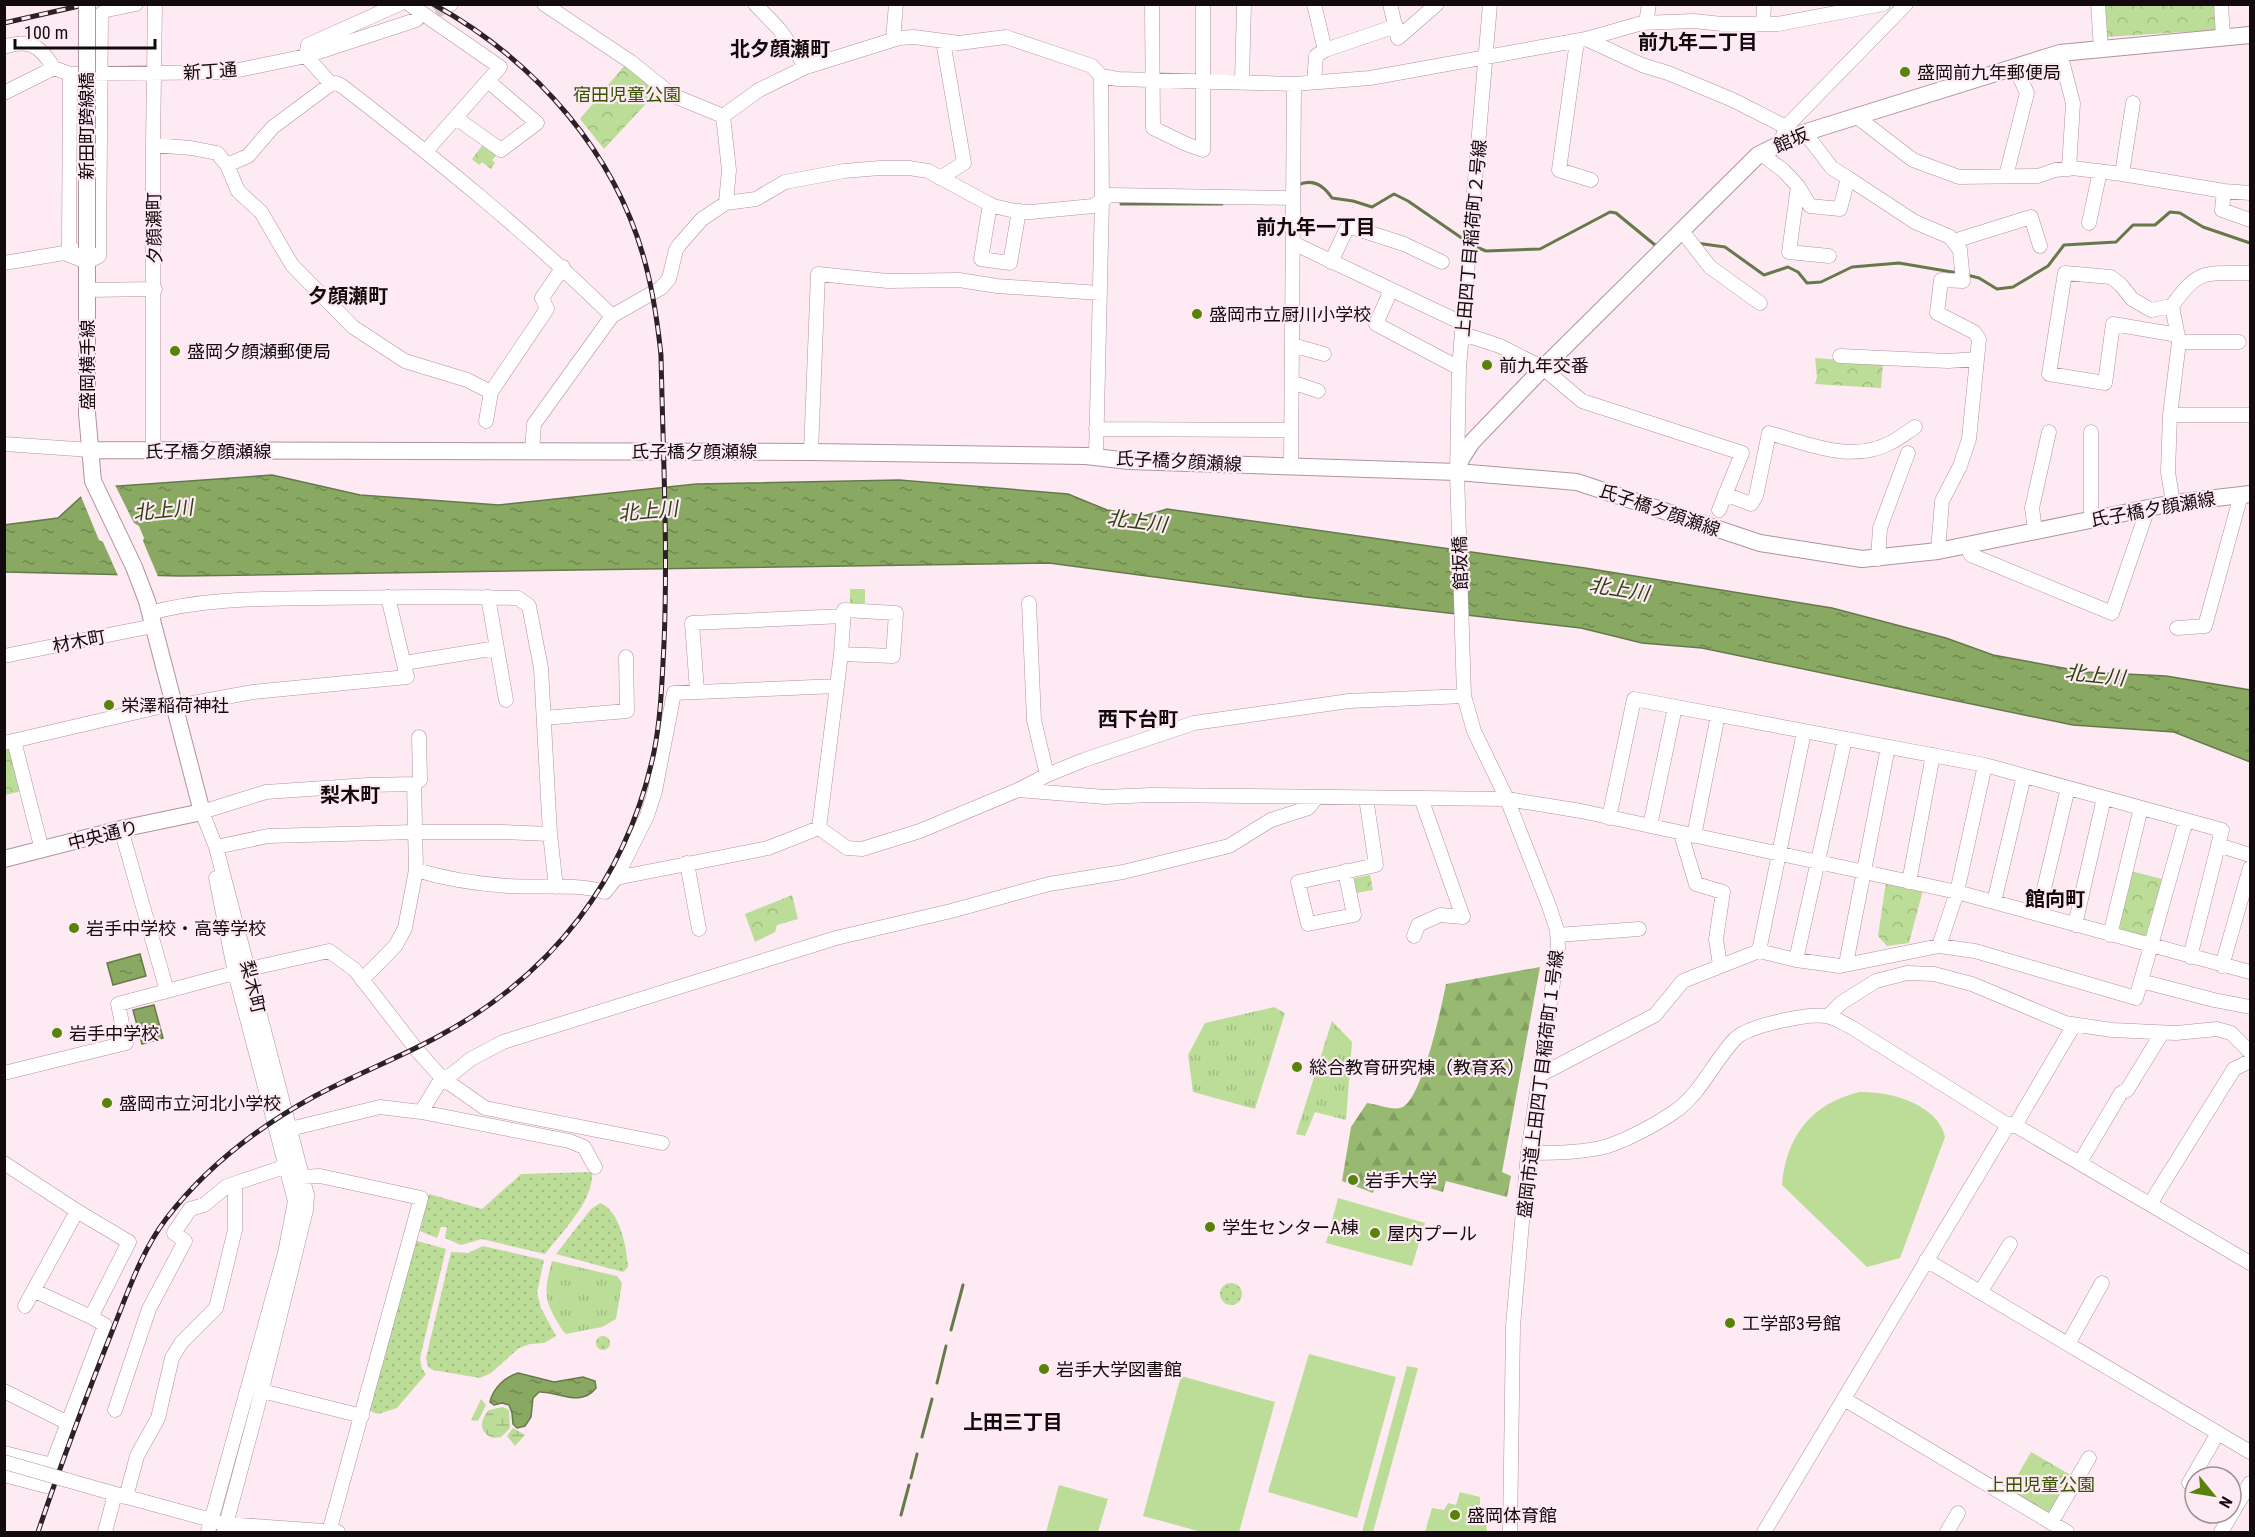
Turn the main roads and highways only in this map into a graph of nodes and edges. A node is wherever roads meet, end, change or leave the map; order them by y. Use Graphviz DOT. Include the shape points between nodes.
graph roads {
  1 [pos="87,4"];
  2 [pos="2250,35"];
  3 [pos="87,255"];
  4 [pos="91,450"];
  5 [pos="1457,472"];
  6 [pos="2246,494"];
  7 [pos="202,812"];
  8 [pos="4,859"];
  1 -- 3 [label="main road, 新田町跨線橋, bridge"];
  2 -- 5 [label="main road, 館坂" via="2060,53 1805,133 1761,153 1472,442"];
  3 -- 4 [label="main road, 盛岡横手線" via="87,414"];
  4 -- 5 [label="main road, 氏子橋夕顔瀬線" via="1096,456 1129,461"];
  4 -- 7 [label="main road, 盛岡横手線" via="93,481 134,567 150,614"];
  5 -- 6 [label="main road, 氏子橋夕顔瀬線" via="1577,482 1760,543 1878,559 1938,551 2173,503"];
  7 -- 8 [label="main road, 中央通り"];
}
